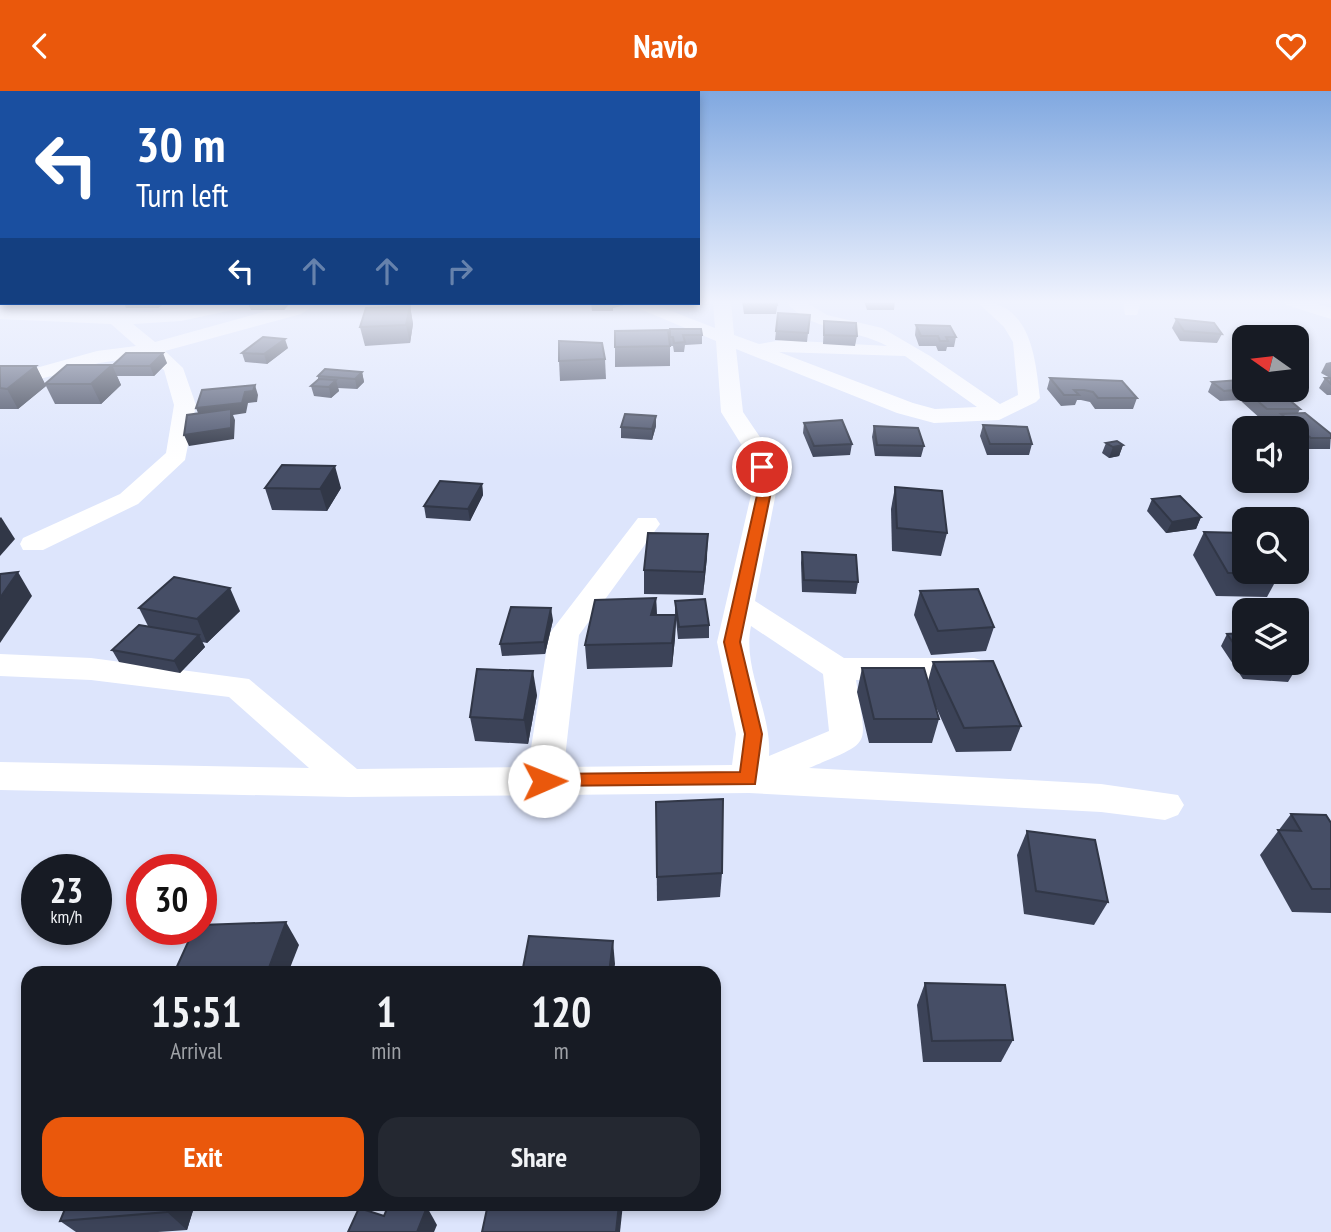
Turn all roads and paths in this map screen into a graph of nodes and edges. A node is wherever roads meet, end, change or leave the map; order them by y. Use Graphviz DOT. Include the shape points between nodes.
graph roads {
  1 [pos="117,354"];
  2 [pos="155,354"];
  3 [pos="728,354"];
  4 [pos="765,354"];
  5 [pos="911,354"];
  6 [pos="1025,354"];
  7 [pos="0,384"];
  8 [pos="999,413"];
  9 [pos="647,524"];
  10 [pos="33,544"];
  11 [pos="740,604"];
  12 [pos="0,664"];
  13 [pos="838,669"];
  14 [pos="987,669"];
  15 [pos="0,776"];
  16 [pos="749,779"];
  17 [pos="544,781"];
  18 [pos="349,783"];
  19 [pos="1165,805"];
  1 -- 7 [label="street"];
  2 -- 10 [label="street" via="173,367 185,405 177,455 129,499"];
  3 -- 11 [label="street" via="732,412 758,452 766,482"];
  4 -- 8 [label="street" via="934,416"];
  5 -- 8 [label="street"];
  6 -- 8 [label="street" via="1030,398"];
  9 -- 17 [label="street" via="564,634"];
  11 -- 13 [label="street"];
  11 -- 16 [label="street" via="732,642 753,734"];
  12 -- 18 [label="street" via="90,669 237,687"];
  13 -- 14 [label="street"];
  13 -- 16 [label="street" via="847,738"];
  15 -- 18 [label="street"];
  16 -- 17 [label="street"];
  16 -- 19 [label="street"];
  17 -- 18 [label="street"];
}
